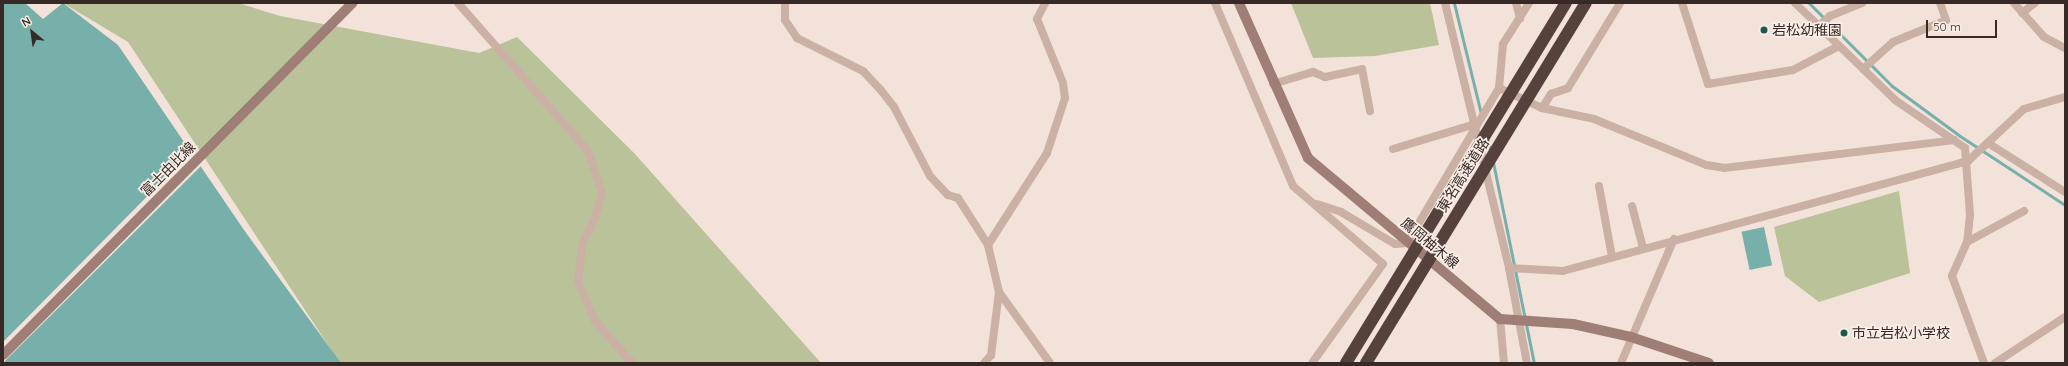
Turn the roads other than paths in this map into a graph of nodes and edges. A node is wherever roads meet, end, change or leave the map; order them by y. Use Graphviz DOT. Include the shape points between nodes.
graph roads {
  1 [pos="354,3"];
  2 [pos="458,3"];
  3 [pos="785,3"];
  4 [pos="1046,3"];
  5 [pos="1215,3"];
  6 [pos="1239,3"];
  7 [pos="1445,3"];
  8 [pos="1516,3"];
  9 [pos="1529,3"];
  10 [pos="1566,3"];
  11 [pos="1586,3"];
  12 [pos="1620,3"];
  13 [pos="1682,3"];
  14 [pos="1795,3"];
  15 [pos="1862,3"];
  16 [pos="1940,3"];
  17 [pos="2014,3"];
  18 [pos="2035,3"];
  19 [pos="2022,14"];
  20 [pos="1520,18"];
  21 [pos="1819,26"];
  22 [pos="1839,46"];
  23 [pos="2065,48"];
  24 [pos="1864,69"];
  25 [pos="1274,84"];
  26 [pos="1499,88"];
  27 [pos="2065,97"];
  28 [pos="1542,108"];
  29 [pos="1370,111"];
  30 [pos="1472,127"];
  31 [pos="1954,140"];
  32 [pos="1987,144"];
  33 [pos="1393,149"];
  34 [pos="1968,161"];
  35 [pos="1599,186"];
  36 [pos="2065,192"];
  37 [pos="1312,202"];
  38 [pos="1632,206"];
  39 [pos="2024,211"];
  40 [pos="1674,239"];
  41 [pos="1967,242"];
  42 [pos="1407,243"];
  43 [pos="988,245"];
  44 [pos="1643,248"];
  45 [pos="1612,257"];
  46 [pos="1509,268"];
  47 [pos="999,292"];
  48 [pos="2065,317"];
  49 [pos="1517,318"];
  50 [pos="1500,319"];
  51 [pos="1631,337"];
  52 [pos="3,355"];
  53 [pos="1705,362"];
  54 [pos="632,363"];
  55 [pos="984,363"];
  56 [pos="1050,363"];
  57 [pos="1312,363"];
  58 [pos="1346,363"];
  59 [pos="1366,363"];
  60 [pos="1504,363"];
  61 [pos="1527,363"];
  62 [pos="1621,363"];
  63 [pos="1984,363"];
  64 [pos="1995,363"];
  1 -- 52 [label="main road, 富士由比線"];
  2 -- 54 [label="street" via="588,151 602,192 595,218 582,245 578,282 595,321"];
  3 -- 43 [label="street" via="786,20 797,38 863,71 880,89 894,107 930,176 948,195 958,198"];
  4 -- 43 [label="street" via="1037,19 1063,83 1065,98 1046,153"];
  5 -- 37 [label="street" via="1284,168 1293,186"];
  6 -- 25 [label="main road, 鷹岡柚木線"];
  7 -- 30 [label="street"];
  8 -- 20 [label="street"];
  9 -- 20 [label="street"];
  10 -- 58 [label="highway, 東名高速道路"];
  11 -- 59 [label="highway, 東名高速道路"];
  12 -- 28 [label="street" via="1568,88 1550,94"];
  13 -- 22 [label="street" via="1708,84 1793,70"];
  14 -- 21 [label="street"];
  15 -- 21 [label="street" via="1830,16"];
  16 -- 24 [label="street" via="1946,20 1906,34"];
  17 -- 19 [label="street"];
  18 -- 19 [label="street"];
  19 -- 23 [label="street" via="2044,37"];
  20 -- 26 [label="street" via="1503,44"];
  21 -- 22 [label="street"];
  22 -- 24 [label="street"];
  24 -- 31 [label="street" via="1895,100"];
  25 -- 29 [label="street" via="1313,72 1325,77 1362,69"];
  25 -- 42 [label="main road, 鷹岡柚木線" via="1308,158"];
  26 -- 28 [label="street"];
  26 -- 30 [label="street"];
  27 -- 32 [label="street" via="2024,109"];
  28 -- 31 [label="street" via="1594,119 1706,165 1724,168"];
  30 -- 33 [label="street"];
  30 -- 42 [label="street"];
  30 -- 46 [label="street"];
  31 -- 34 [label="street" via="1966,148"];
  32 -- 34 [label="street"];
  32 -- 36 [label="street"];
  34 -- 40 [label="street"];
  34 -- 41 [label="street"];
  35 -- 45 [label="street"];
  37 -- 42 [label="street" via="1340,212 1395,244"];
  37 -- 57 [label="street" via="1382,264"];
  38 -- 44 [label="street"];
  39 -- 41 [label="street"];
  40 -- 44 [label="street"];
  40 -- 51 [label="street"];
  41 -- 63 [label="street" via="1952,276"];
  42 -- 50 [label="main road, 鷹岡柚木線"];
  43 -- 47 [label="street"];
  44 -- 45 [label="street"];
  45 -- 46 [label="street" via="1563,271"];
  46 -- 49 [label="street"];
  47 -- 55 [label="street" via="991,355"];
  47 -- 56 [label="street"];
  48 -- 64 [label="street"];
  49 -- 50 [label="main road"];
  49 -- 51 [label="main road" via="1574,324"];
  49 -- 61 [label="street"];
  50 -- 60 [label="street"];
  51 -- 53 [label="main road"];
  51 -- 62 [label="street"];
}
